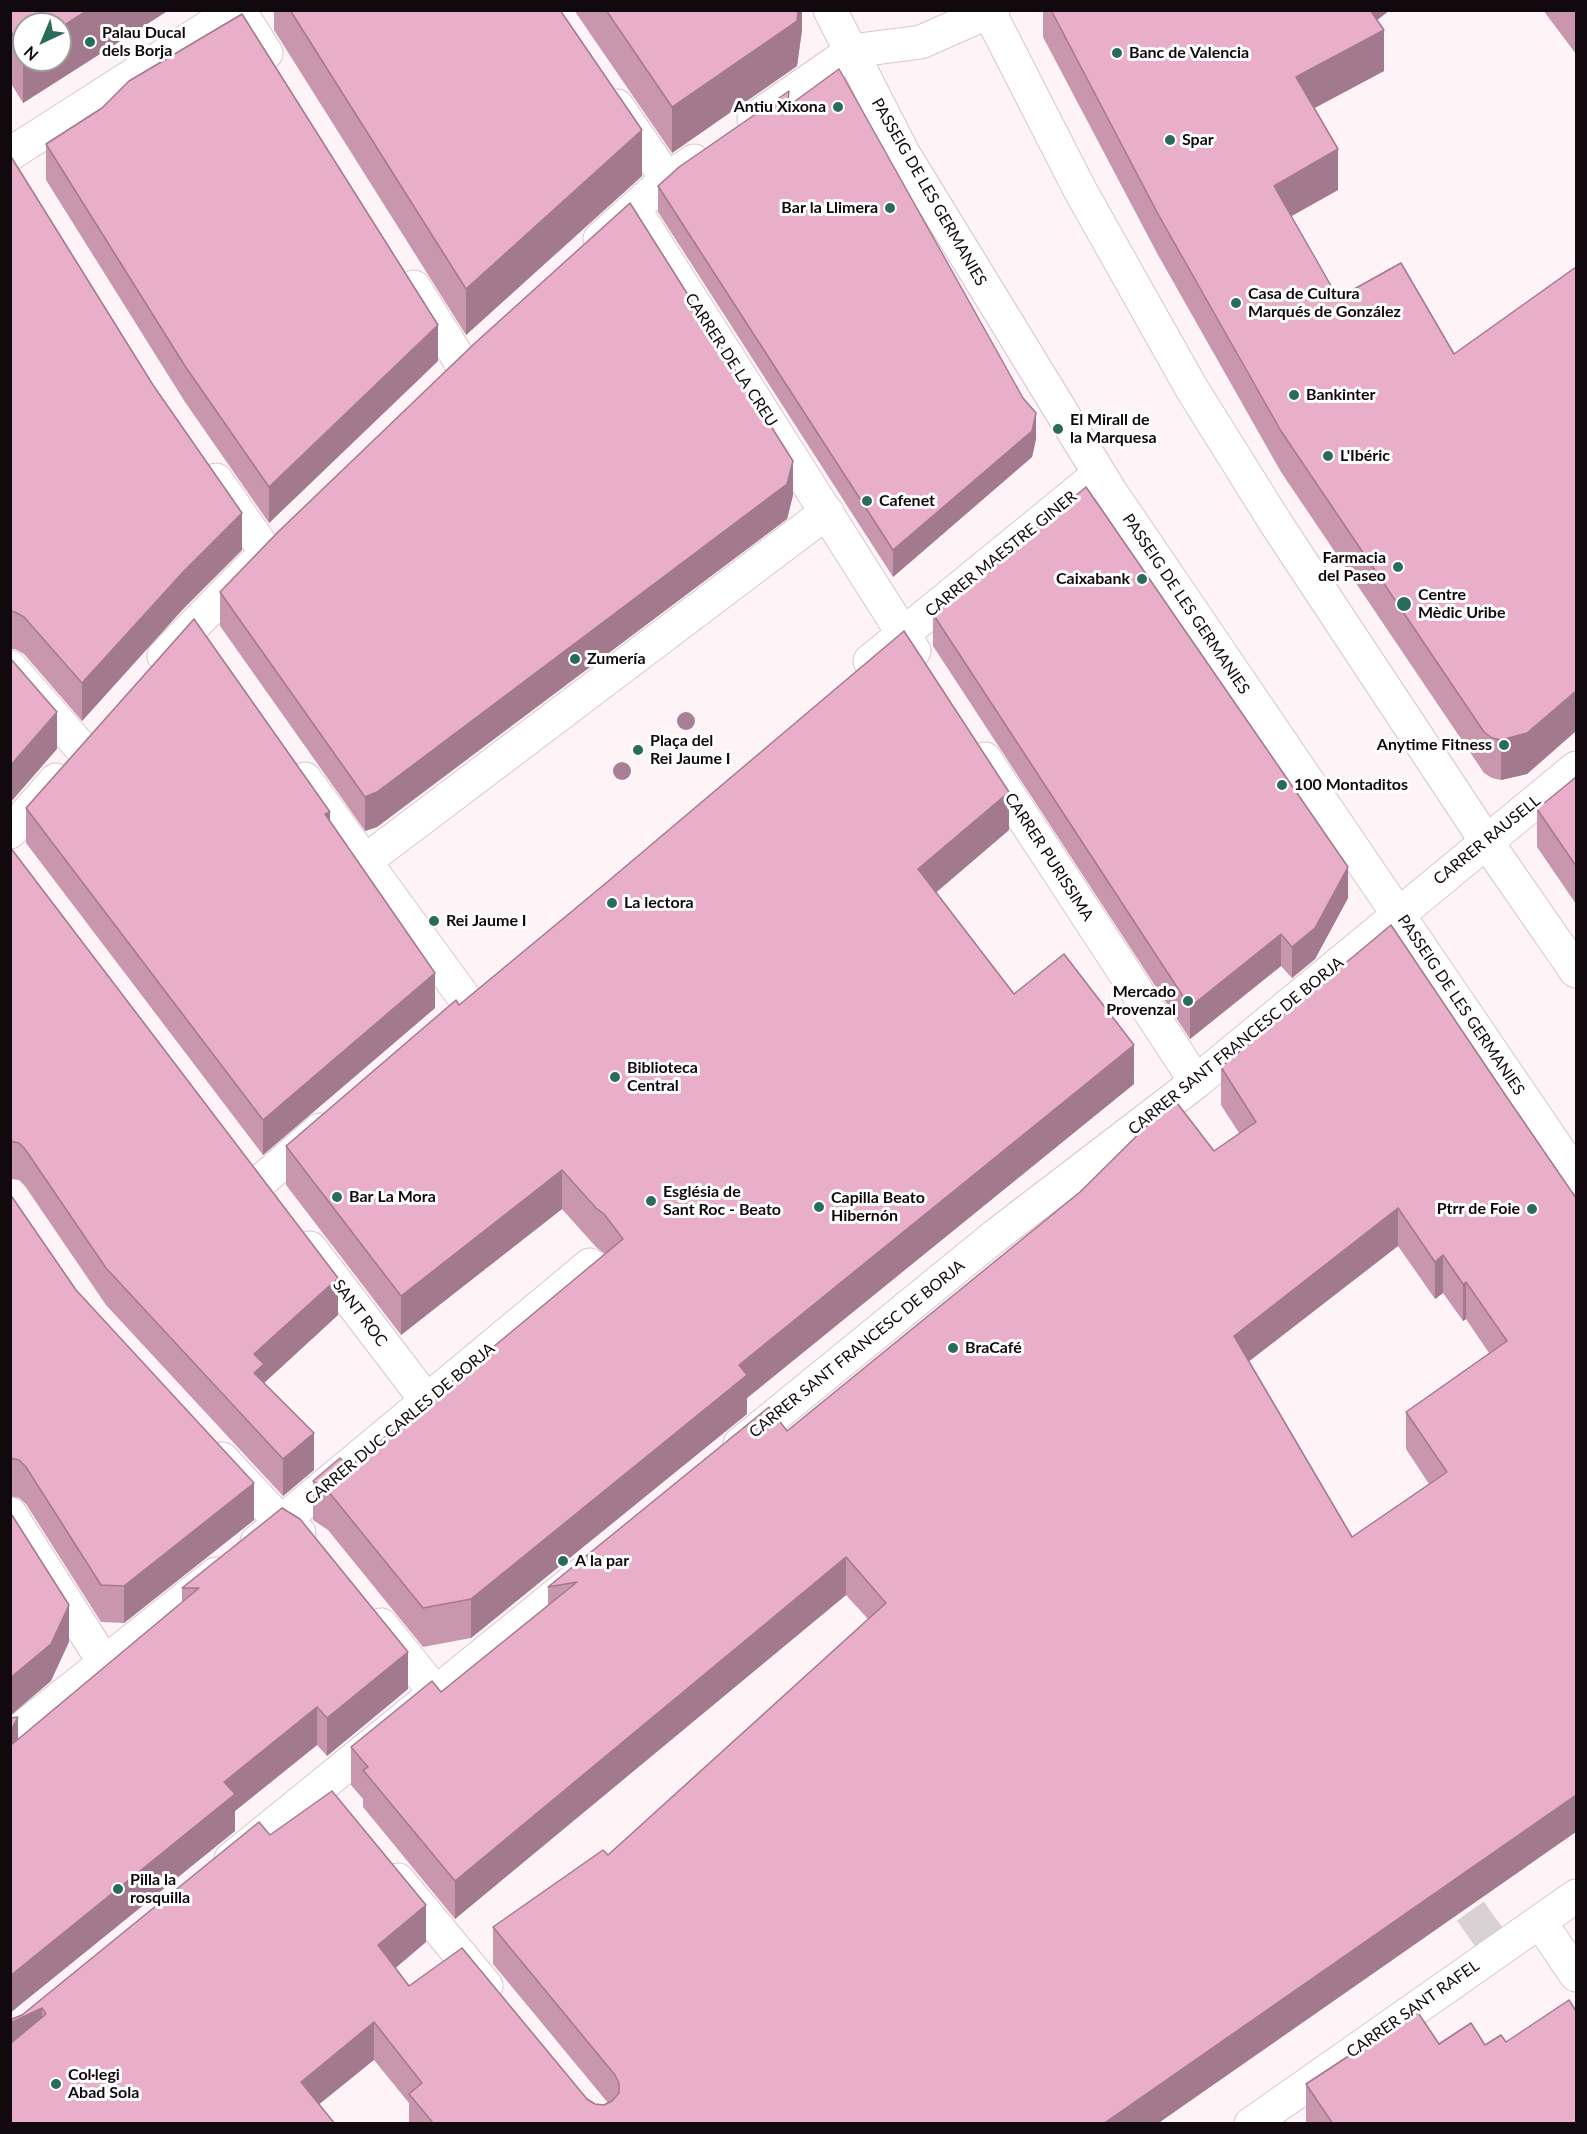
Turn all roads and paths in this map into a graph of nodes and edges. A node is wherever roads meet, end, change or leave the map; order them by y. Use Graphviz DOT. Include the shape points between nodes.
graph roads {
  1 [pos="237,10"];
  2 [pos="830,10"];
  3 [pos="990,11"];
  4 [pos="852,51"];
  5 [pos="284,81"];
  6 [pos="603,86"];
  7 [pos="15,163"];
  8 [pos="667,179"];
  9 [pos="634,209"];
  10 [pos="399,263"];
  11 [pos="574,263"];
  12 [pos="488,340"];
  13 [pos="462,364"];
  14 [pos="437,388"];
  15 [pos="201,459"];
  16 [pos="1099,474"];
  17 [pos="827,512"];
  18 [pos="291,528"];
  19 [pos="266,552"];
  20 [pos="195,623"];
  21 [pos="902,633"];
  22 [pos="215,652"];
  23 [pos="10,668"];
  24 [pos="928,673"];
  25 [pos="848,680"];
  26 [pos="141,681"];
  27 [pos="105,724"];
  28 [pos="968,733"];
  29 [pos="83,750"];
  30 [pos="289,757"];
  31 [pos="1576,768"];
  32 [pos="1486,841"];
  33 [pos="13,849"];
  34 [pos="364,862"];
  35 [pos="1399,913"];
  36 [pos="1576,971"];
  37 [pos="495,980"];
  38 [pos="468,1003"];
  39 [pos="441,1027"];
  40 [pos="1196,1082"];
  41 [pos="341,1112"];
  42 [pos="238,1154"];
  43 [pos="1576,1176"];
  44 [pos="260,1182"];
  45 [pos="590,1265"];
  46 [pos="427,1401"];
  47 [pos="202,1437"];
  48 [pos="720,1461"];
  49 [pos="10,1514"];
  50 [pos="281,1522"];
  51 [pos="321,1551"];
  52 [pos="601,1558"];
  53 [pos="364,1604"];
  54 [pos="104,1662"];
  55 [pos="436,1693"];
  56 [pos="10,1738"];
  57 [pos="321,1786"];
  58 [pos="343,1814"];
  59 [pos="381,1859"];
  60 [pos="211,1875"];
  61 [pos="1576,1896"];
  62 [pos="1540,1922"];
  63 [pos="1576,1975"];
  64 [pos="502,2005"];
  65 [pos="1256,2122"];
  1 -- 5 [label="street"];
  1 -- 7 [label="street"];
  2 -- 4 [label="street, PASSEIG DE LES GERMANIES"];
  3 -- 4 [label="street" via="921,42"];
  3 -- 32 [label="street" via="1080,190 1192,389"];
  4 -- 8 [label="street"];
  4 -- 16 [label="street, PASSEIG DE LES GERMANIES" via="903,153"];
  6 -- 8 [label="street"];
  8 -- 9 [label="street"];
  9 -- 11 [label="street"];
  9 -- 17 [label="street, CARRER DE LA CREU"];
  10 -- 13 [label="street"];
  12 -- 13 [label="street"];
  13 -- 14 [label="street"];
  15 -- 19 [label="street"];
  16 -- 21 [label="street, CARRER MAESTRE GINER"];
  16 -- 35 [label="street, PASSEIG DE LES GERMANIES"];
  17 -- 21 [label="street"];
  17 -- 34 [label="street"];
  18 -- 19 [label="street"];
  19 -- 20 [label="street"];
  20 -- 22 [label="street"];
  20 -- 26 [label="street"];
  21 -- 24 [label="street"];
  21 -- 25 [label="street"];
  23 -- 29 [label="street"];
  27 -- 29 [label="street"];
  28 -- 40 [label="street, CARRER PURISSIMA"];
  29 -- 33 [label="street"];
  30 -- 34 [label="street"];
  31 -- 32 [label="street, CARRER RAUSELL"];
  32 -- 35 [label="street, CARRER RAUSELL"];
  32 -- 36 [label="street"];
  34 -- 38 [label="street"];
  35 -- 40 [label="street, CARRER SANT FRANCESC DE BORJA"];
  35 -- 43 [label="street, PASSEIG DE LES GERMANIES"];
  37 -- 38 [label="street"];
  38 -- 39 [label="street"];
  40 -- 48 [label="street, CARRER SANT FRANCESC DE BORJA" via="995,1236"];
  41 -- 44 [label="street"];
  42 -- 44 [label="street, SANT ROC"];
  44 -- 46 [label="street, SANT ROC"];
  45 -- 46 [label="street, CARRER DUC CARLES DE BORJA"];
  46 -- 50 [label="street, CARRER DUC CARLES DE BORJA"];
  47 -- 50 [label="street"];
  49 -- 54 [label="street"];
  50 -- 51 [label="street" via="314,1542"];
  50 -- 54 [label="street, CARRER DUC CARLES DE BORJA"];
  52 -- 55 [label="street"];
  53 -- 55 [label="street"];
  54 -- 56 [label="street, CARRER DUC CARLES DE BORJA"];
  55 -- 57 [label="street"];
  57 -- 58 [label="street"];
  57 -- 60 [label="street"];
  59 -- 64 [label="street"];
  61 -- 62 [label="street, CARRER SANT RAFEL"];
  62 -- 63 [label="street"];
  62 -- 65 [label="street, CARRER SANT RAFEL"];
}
